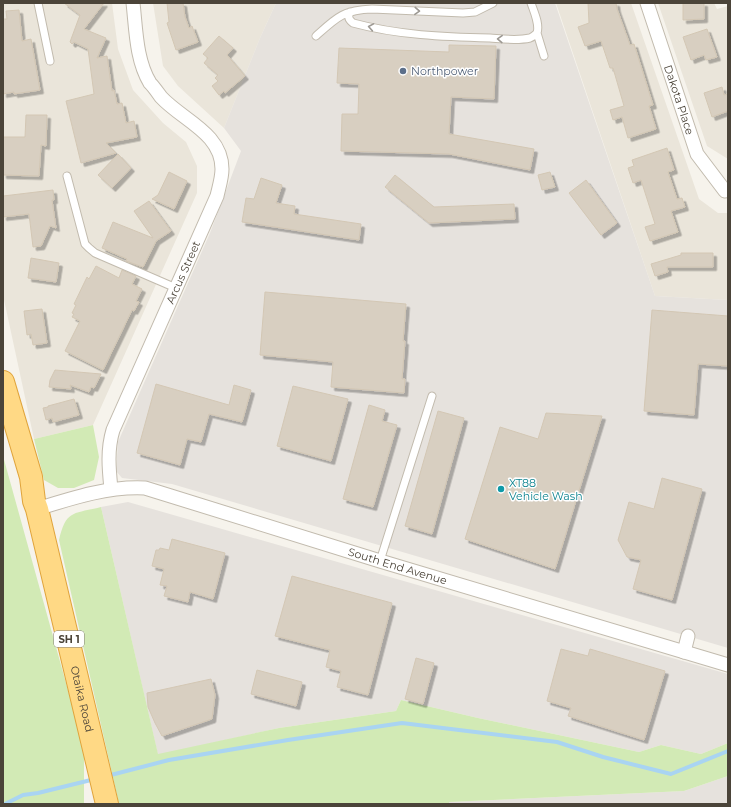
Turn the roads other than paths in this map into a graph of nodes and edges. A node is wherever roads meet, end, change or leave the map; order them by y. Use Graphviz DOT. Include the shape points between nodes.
graph roads {
  1 [pos="38,3"];
  2 [pos="133,3"];
  3 [pos="493,3"];
  4 [pos="531,3"];
  5 [pos="647,3"];
  6 [pos="350,12"];
  7 [pos="537,33"];
  8 [pos="316,36"];
  9 [pos="544,56"];
  10 [pos="50,61"];
  11 [pos="67,176"];
  12 [pos="724,191"];
  13 [pos="176,288"];
  14 [pos="3,382"];
  15 [pos="432,396"];
  16 [pos="3,422"];
  17 [pos="111,489"];
  18 [pos="36,505"];
  19 [pos="380,561"];
  20 [pos="688,636"];
  21 [pos="684,652"];
  22 [pos="728,664"];
  23 [pos="104,787"];
  1 -- 10 [label="lane"];
  2 -- 13 [label="street, Arcus Street" via="142,64 150,82 162,98 207,136 218,150 221,160 221,182 217,196"];
  6 -- 3 [label="lane, one-way" via="372,8 463,14 475,12"];
  4 -- 7 [label="lane" via="537,22"];
  5 -- 12 [label="street, Dakota Place" via="697,154"];
  7 -- 6 [label="lane, one-way" via="533,37 521,39 416,34 353,23 348,16"];
  6 -- 8 [label="lane" via="335,19"];
  7 -- 9 [label="lane"];
  11 -- 13 [label="lane" via="81,233 88,248"];
  13 -- 17 [label="street, Arcus Street" via="111,436 108,458"];
  14 -- 18 [label="highway, Otaika Road / SH 1" via="31,477"];
  15 -- 19 [label="lane"];
  16 -- 18 [label="highway, Otaika Road / SH 1" via="21,484"];
  17 -- 18 [label="street"];
  17 -- 19 [label="street, South End Avenue" via="145,488"];
  18 -- 23 [label="highway, Otaika Road / SH 1"];
  19 -- 21 [label="street, South End Avenue"];
  20 -- 21 [label="street"];
  21 -- 22 [label="street, South End Avenue"];
}
